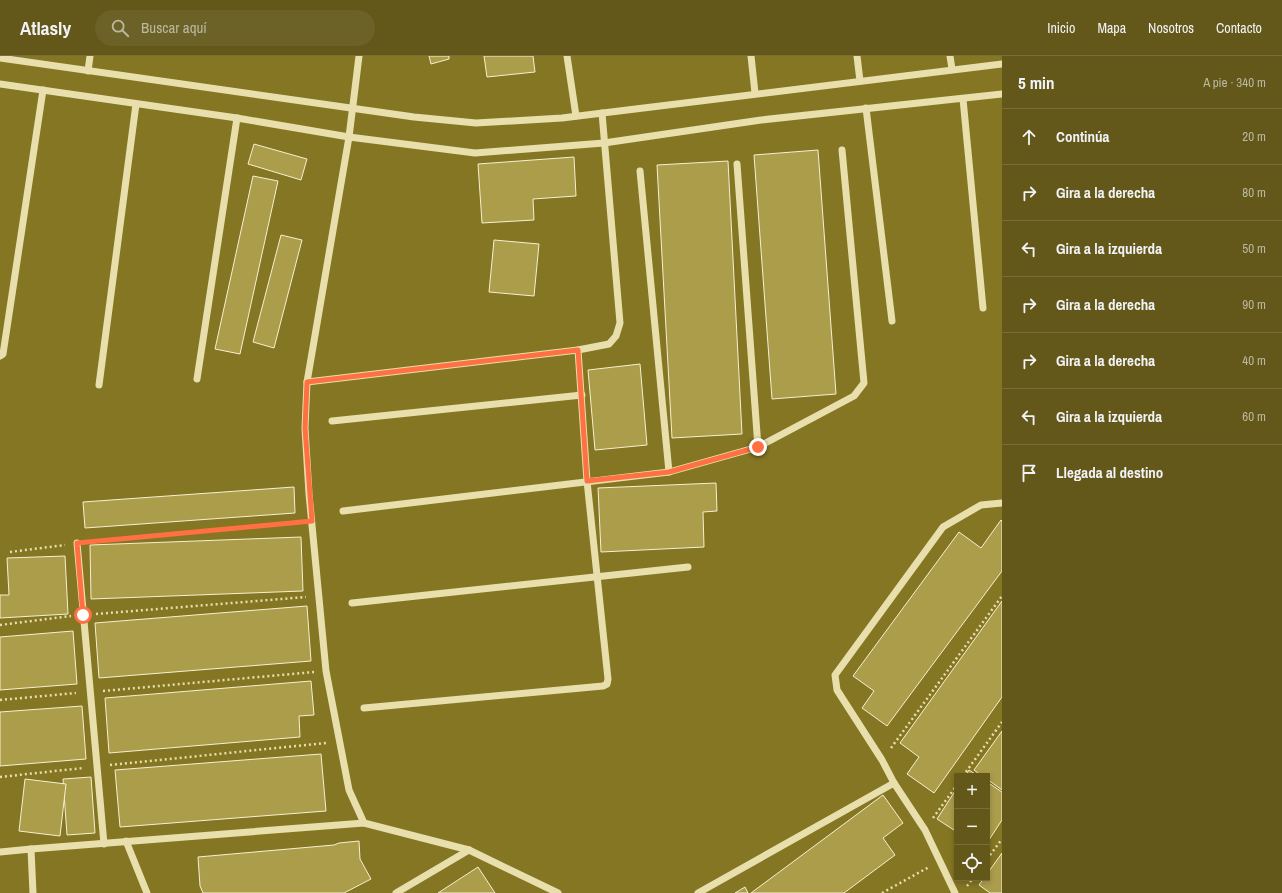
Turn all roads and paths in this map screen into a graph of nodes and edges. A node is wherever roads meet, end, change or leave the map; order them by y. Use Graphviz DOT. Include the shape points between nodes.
graph roads {
  1 [pos="90,56"];
  2 [pos="359,56"];
  3 [pos="567,56"];
  4 [pos="750,56"];
  5 [pos="857,56"];
  6 [pos="950,56"];
  7 [pos="0,58"];
  8 [pos="1002,64"];
  9 [pos="952,69"];
  10 [pos="88,71"];
  11 [pos="860,81"];
  12 [pos="0,84"];
  13 [pos="42,90"];
  14 [pos="755,93"];
  15 [pos="1002,94"];
  16 [pos="963,98"];
  17 [pos="136,104"];
  18 [pos="353,108"];
  19 [pos="866,108"];
  20 [pos="602,113"];
  21 [pos="576,116"];
  22 [pos="237,118"];
  23 [pos="349,137"];
  24 [pos="604,143"];
  25 [pos="842,150"];
  26 [pos="737,164"];
  27 [pos="640,171"];
  28 [pos="983,308"];
  29 [pos="892,321"];
  30 [pos="578,350"];
  31 [pos="0,356"];
  32 [pos="197,379"];
  33 [pos="307,382"];
  34 [pos="99,385"];
  35 [pos="582,395"];
  36 [pos="332,421"];
  37 [pos="758,447"];
  38 [pos="669,472"];
  39 [pos="587,481"];
  40 [pos="1002,503"];
  41 [pos="343,511"];
  42 [pos="312,521"];
  43 [pos="77,543"];
  44 [pos="10,552"];
  45 [pos="688,567"];
  46 [pos="597,577"];
  47 [pos="319,596"];
  48 [pos="1002,596"];
  49 [pos="352,603"];
  50 [pos="83,615"];
  51 [pos="0,625"];
  52 [pos="326,671"];
  53 [pos="90,692"];
  54 [pos="0,700"];
  55 [pos="364,708"];
  56 [pos="1002,722"];
  57 [pos="339,742"];
  58 [pos="882,760"];
  59 [pos="97,766"];
  60 [pos="965,773"];
  61 [pos="0,777"];
  62 [pos="894,784"];
  63 [pos="954,789"];
  64 [pos="364,823"];
  65 [pos="925,830"];
  66 [pos="1002,839"];
  67 [pos="126,841"];
  68 [pos="104,844"];
  69 [pos="31,848"];
  70 [pos="469,850"];
  71 [pos="0,852"];
  72 [pos="990,855"];
  73 [pos="940,861"];
  74 [pos="33,893"];
  75 [pos="147,893"];
  76 [pos="396,893"];
  77 [pos="558,893"];
  78 [pos="698,893"];
  79 [pos="882,893"];
  80 [pos="955,893"];
  1 -- 10 [label="street"];
  2 -- 18 [label="street"];
  3 -- 21 [label="street"];
  4 -- 14 [label="street"];
  5 -- 11 [label="street"];
  6 -- 9 [label="street"];
  7 -- 10 [label="street"];
  8 -- 9 [label="street"];
  9 -- 11 [label="street"];
  10 -- 18 [label="street"];
  11 -- 14 [label="street"];
  12 -- 13 [label="street"];
  13 -- 17 [label="street"];
  13 -- 31 [label="street" via="3,354"];
  14 -- 20 [label="street"];
  15 -- 16 [label="street"];
  16 -- 19 [label="street"];
  16 -- 28 [label="street"];
  17 -- 22 [label="street"];
  17 -- 34 [label="street"];
  18 -- 21 [label="street" via="476,123"];
  18 -- 23 [label="street"];
  19 -- 24 [label="street" via="761,120"];
  19 -- 29 [label="street"];
  20 -- 21 [label="street"];
  20 -- 24 [label="street"];
  22 -- 23 [label="street"];
  22 -- 32 [label="street"];
  23 -- 24 [label="street" via="475,153"];
  23 -- 33 [label="street"];
  24 -- 30 [label="street" via="620,323 616,336 609,344"];
  25 -- 37 [label="street" via="864,383 854,396"];
  26 -- 37 [label="street"];
  27 -- 38 [label="street"];
  30 -- 33 [label="street"];
  30 -- 35 [label="street"];
  33 -- 42 [label="street" via="305,428"];
  35 -- 36 [label="street"];
  35 -- 39 [label="street"];
  37 -- 38 [label="street"];
  38 -- 39 [label="street"];
  39 -- 41 [label="street"];
  39 -- 46 [label="street"];
  40 -- 58 [label="street" via="982,505 942,527 835,675 837,690"];
  42 -- 43 [label="path"];
  42 -- 47 [label="street"];
  43 -- 44 [label="path"];
  43 -- 50 [label="street"];
  45 -- 46 [label="street"];
  46 -- 49 [label="street"];
  46 -- 55 [label="street" via="607,684"];
  47 -- 50 [label="path"];
  47 -- 52 [label="street"];
  48 -- 58 [label="path"];
  50 -- 51 [label="path"];
  50 -- 53 [label="street"];
  52 -- 53 [label="path"];
  52 -- 57 [label="street"];
  53 -- 54 [label="path"];
  53 -- 59 [label="street"];
  56 -- 60 [label="path"];
  57 -- 59 [label="path"];
  57 -- 64 [label="street" via="349,790"];
  58 -- 62 [label="street"];
  59 -- 61 [label="path"];
  59 -- 68 [label="street"];
  62 -- 65 [label="street"];
  62 -- 78 [label="street"];
  63 -- 65 [label="path"];
  64 -- 67 [label="street"];
  64 -- 70 [label="street"];
  65 -- 73 [label="street"];
  66 -- 72 [label="path"];
  67 -- 68 [label="street"];
  67 -- 75 [label="street"];
  68 -- 69 [label="street"];
  69 -- 71 [label="street"];
  69 -- 74 [label="street"];
  70 -- 76 [label="street"];
  70 -- 77 [label="street"];
  73 -- 79 [label="path"];
  73 -- 80 [label="street"];
}
